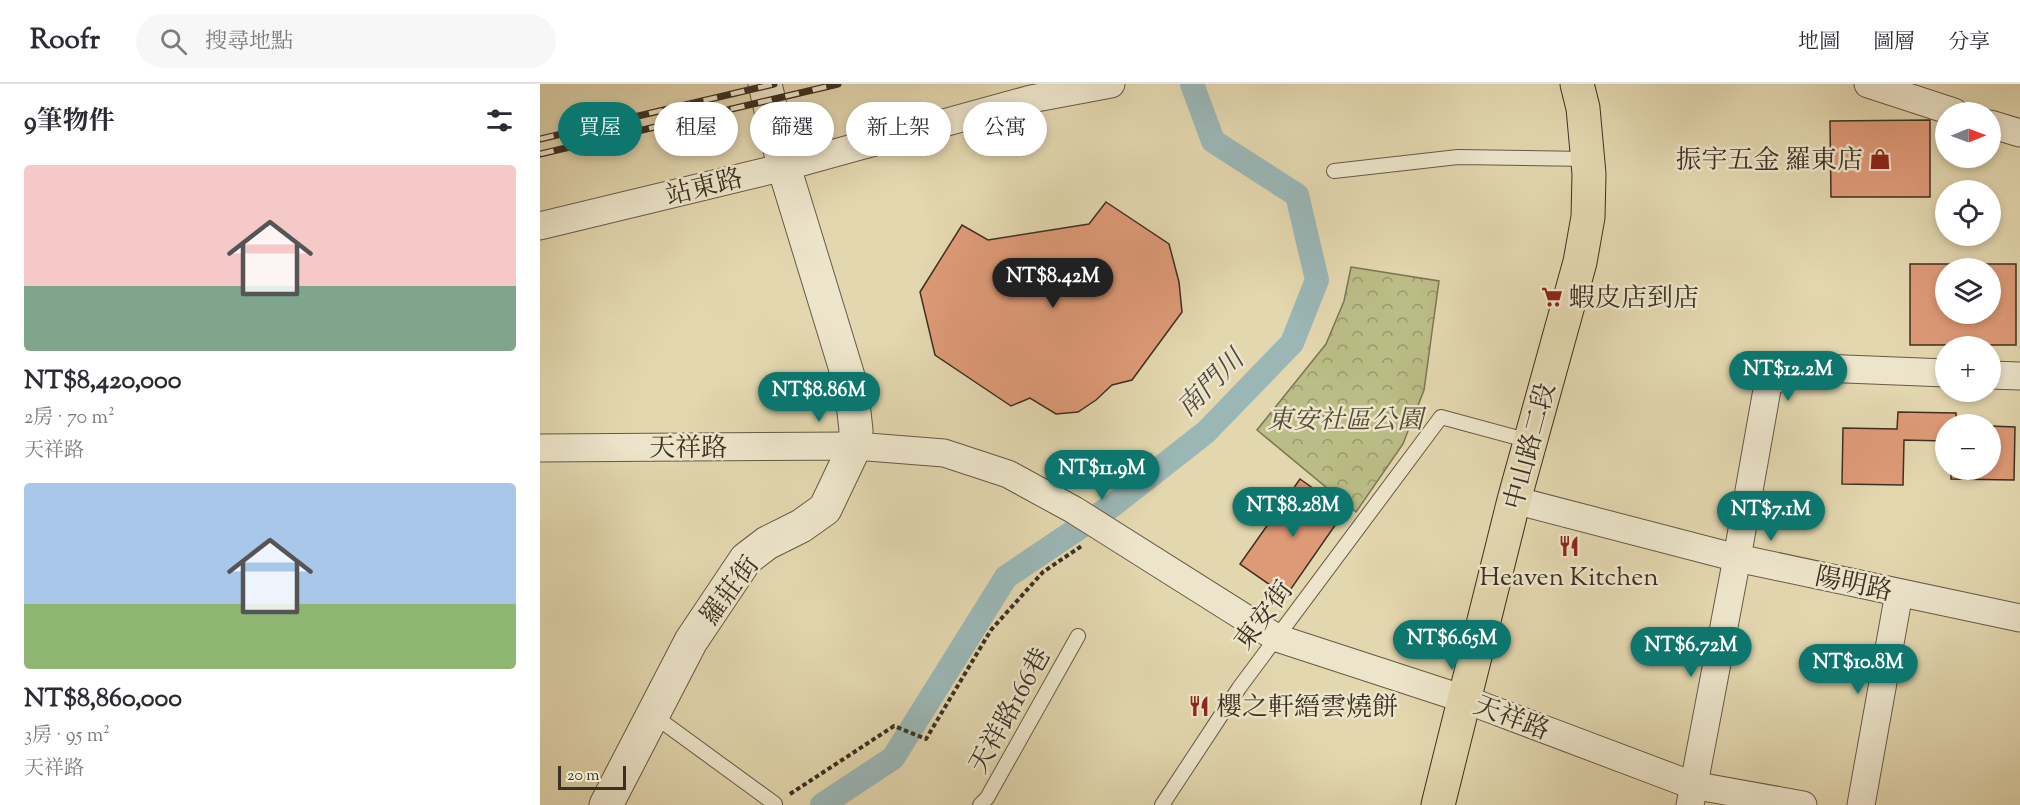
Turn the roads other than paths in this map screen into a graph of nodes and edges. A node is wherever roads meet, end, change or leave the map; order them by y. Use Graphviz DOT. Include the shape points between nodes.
graph roads {
  1 [pos="765,84"];
  2 [pos="1111,84"];
  3 [pos="1577,84"];
  4 [pos="1868,84"];
  5 [pos="1935,106"];
  6 [pos="2001,127"];
  7 [pos="2020,133"];
  8 [pos="1588,159"];
  9 [pos="784,166"];
  10 [pos="1334,171"];
  11 [pos="540,226"];
  12 [pos="1935,373"];
  13 [pos="2001,375"];
  14 [pos="2020,376"];
  15 [pos="1530,441"];
  16 [pos="855,446"];
  17 [pos="540,448"];
  18 [pos="1514,500"];
  19 [pos="1737,558"];
  20 [pos="1899,593"];
  21 [pos="2020,618"];
  22 [pos="1078,636"];
  23 [pos="1277,638"];
  24 [pos="1464,699"];
  25 [pos="653,715"];
  26 [pos="1691,795"];
  27 [pos="775,804"];
  28 [pos="606,805"];
  29 [pos="980,805"];
  30 [pos="1162,805"];
  31 [pos="1438,805"];
  32 [pos="1803,805"];
  33 [pos="1861,805"];
  1 -- 9 [label="street, 羅莊街"];
  2 -- 9 [label="street, 站東路" via="1031,99"];
  3 -- 8 [label="main road, 中山路二段"];
  4 -- 5 [label="street"];
  6 -- 7 [label="street"];
  8 -- 10 [label="lane" via="1458,157"];
  8 -- 15 [label="main road, 中山路二段" via="1588,217 1580,261"];
  9 -- 11 [label="street, 站東路"];
  9 -- 16 [label="street, 羅莊街" via="851,386"];
  12 -- 19 [label="street" via="1796,367 1768,384"];
  13 -- 14 [label="street"];
  15 -- 18 [label="main road, 中山路二段"];
  15 -- 23 [label="lane, 東安街" via="1441,417"];
  16 -- 17 [label="street, 天祥路"];
  16 -- 23 [label="street, 天祥路" via="944,453 1008,474 1107,530"];
  16 -- 25 [label="street, 羅莊街" via="825,509 746,559 691,641"];
  18 -- 19 [label="street, 陽明路"];
  18 -- 24 [label="main road, 中山路二段"];
  19 -- 20 [label="street, 陽明路"];
  19 -- 26 [label="street"];
  20 -- 21 [label="street, 陽明路"];
  20 -- 33 [label="street"];
  22 -- 29 [label="lane, 天祥路166巷"];
  23 -- 24 [label="street, 天祥路"];
  23 -- 30 [label="lane, 東安街"];
  24 -- 26 [label="street, 天祥路"];
  24 -- 31 [label="main road, 中山路二段"];
  25 -- 27 [label="lane"];
  25 -- 28 [label="street, 羅莊街"];
  26 -- 32 [label="street, 天祥路"];
}
